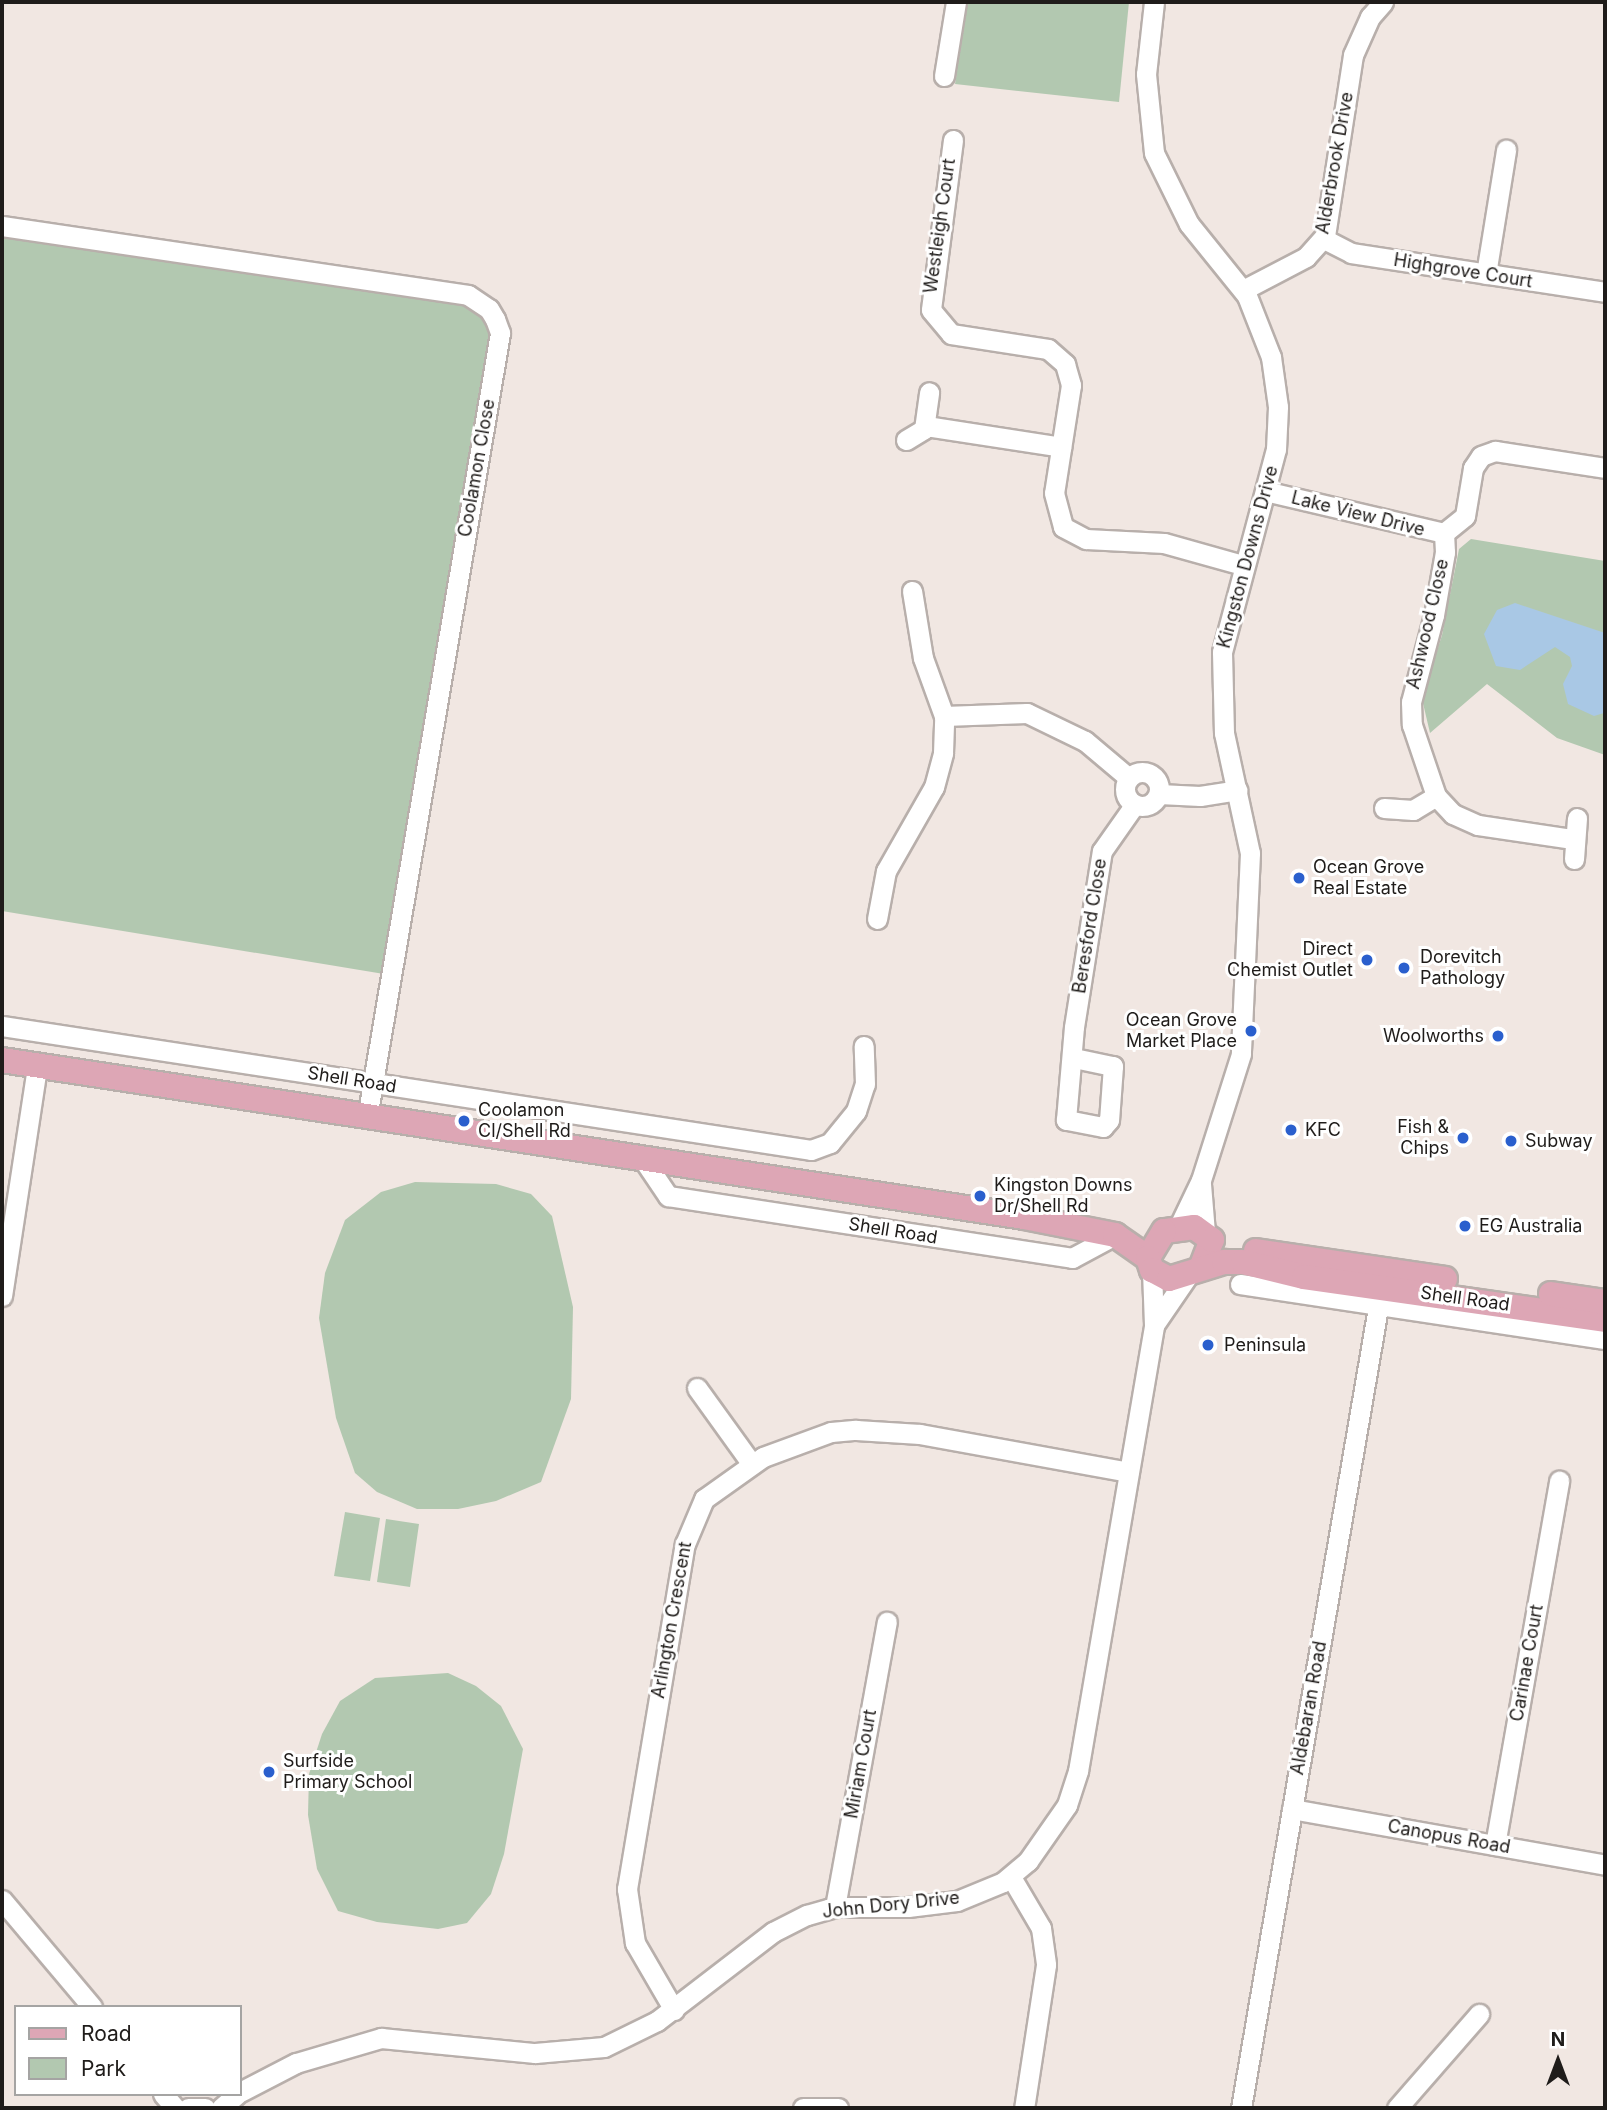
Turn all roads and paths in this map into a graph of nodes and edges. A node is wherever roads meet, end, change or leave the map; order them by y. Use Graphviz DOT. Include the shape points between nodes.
graph roads {
  1 [pos="956,2"];
  2 [pos="1154,2"];
  3 [pos="1383,2"];
  4 [pos="944,76"];
  5 [pos="953,139"];
  6 [pos="1506,150"];
  7 [pos="2,226"];
  8 [pos="1324,239"];
  9 [pos="1486,274"];
  10 [pos="1244,290"];
  11 [pos="1605,292"];
  12 [pos="929,392"];
  13 [pos="926,426"];
  14 [pos="906,440"];
  15 [pos="1062,447"];
  16 [pos="1605,468"];
  17 [pos="1265,491"];
  18 [pos="1444,533"];
  19 [pos="1243,565"];
  20 [pos="912,591"];
  21 [pos="944,716"];
  22 [pos="1129,778"];
  23 [pos="1238,790"];
  24 [pos="1159,794"];
  25 [pos="1436,796"];
  26 [pos="1135,804"];
  27 [pos="1384,808"];
  28 [pos="1577,818"];
  29 [pos="1573,839"];
  30 [pos="1574,859"];
  31 [pos="877,919"];
  32 [pos="2,1026"];
  33 [pos="864,1046"];
  34 [pos="1074,1058"];
  35 [pos="2,1060"];
  36 [pos="37,1066"];
  37 [pos="372,1083"];
  38 [pos="368,1118"];
  39 [pos="672,1132"];
  40 [pos="655,1160"];
  41 [pos="1201,1180"];
  42 [pos="1024,1217"];
  43 [pos="1172,1228"];
  44 [pos="1115,1235"];
  45 [pos="1209,1237"];
  46 [pos="1150,1264"];
  47 [pos="1194,1272"];
  48 [pos="1240,1284"];
  49 [pos="2,1296"];
  50 [pos="1543,1302"];
  51 [pos="1605,1302"];
  52 [pos="1378,1307"];
  53 [pos="1605,1320"];
  54 [pos="1154,1325"];
  55 [pos="1605,1339"];
  56 [pos="697,1388"];
  57 [pos="751,1463"];
  58 [pos="1129,1472"];
  59 [pos="1559,1481"];
  60 [pos="887,1622"];
  61 [pos="1292,1809"];
  62 [pos="1495,1845"];
  63 [pos="1605,1865"];
  64 [pos="1011,1877"];
  65 [pos="2,1900"];
  66 [pos="835,1907"];
  67 [pos="90,2005"];
  68 [pos="674,2010"];
  69 [pos="1479,2014"];
  70 [pos="242,2091"];
  71 [pos="235,2096"];
  72 [pos="188,2108"];
  73 [pos="205,2108"];
  74 [pos="221,2108"];
  75 [pos="803,2108"];
  76 [pos="838,2108"];
  77 [pos="1024,2108"];
  78 [pos="1241,2108"];
  79 [pos="1397,2108"];
  1 -- 4 [label="street"];
  2 -- 10 [label="street, Kingston Downs Drive" via="1146,74 1154,153 1189,224"];
  3 -- 8 [label="street, Alderbrook Drive" via="1370,17 1353,55"];
  5 -- 15 [label="street, Westleigh Court" via="931,310 951,334 1033,345 1058,356 1071,385"];
  6 -- 9 [label="street"];
  7 -- 37 [label="street, Coolamon Close" via="468,295 495,319 500,333"];
  8 -- 9 [label="street, Highgrove Court" via="1351,253"];
  8 -- 10 [label="street, Alderbrook Drive" via="1306,257"];
  9 -- 11 [label="street, Highgrove Court"];
  10 -- 17 [label="street, Kingston Downs Drive" via="1271,358 1278,407 1276,449"];
  12 -- 13 [label="street"];
  13 -- 14 [label="street"];
  13 -- 15 [label="street"];
  15 -- 19 [label="street, Westleigh Court" via="1054,505 1063,527 1072,534 1098,541 1164,543"];
  16 -- 18 [label="street, Lake View Drive" via="1495,451 1481,456 1473,468 1465,516"];
  17 -- 18 [label="street, Lake View Drive"];
  17 -- 19 [label="street, Kingston Downs Drive"];
  18 -- 25 [label="street, Ashwood Close" via="1434,615 1410,702 1412,725"];
  19 -- 23 [label="street, Kingston Downs Drive" via="1222,652 1221,686 1224,733"];
  20 -- 21 [label="street" via="920,644"];
  21 -- 22 [label="street" via="1027,713 1085,741"];
  21 -- 31 [label="street" via="940,771 886,872"];
  22 -- 24 [label="street" via="1142,771 1153,775"];
  22 -- 26 [label="street" via="1126,795"];
  23 -- 24 [label="street" via="1200,796"];
  23 -- 41 [label="street, Kingston Downs Drive" via="1250,853 1241,1054"];
  24 -- 26 [label="street" via="1151,804"];
  25 -- 27 [label="street" via="1413,810"];
  25 -- 29 [label="street" via="1453,814 1478,825"];
  26 -- 34 [label="street, Beresford Close" via="1100,860 1074,1027"];
  28 -- 29 [label="street"];
  29 -- 30 [label="street"];
  32 -- 37 [label="street, Shell Road"];
  33 -- 39 [label="street, Shell Road" via="865,1084 856,1111 830,1143 811,1150"];
  35 -- 36 [label="main road, Shell Road"];
  36 -- 38 [label="main road, Shell Road"];
  36 -- 49 [label="street"];
  37 -- 38 [label="street, Coolamon Close"];
  37 -- 39 [label="street, Shell Road"];
  38 -- 40 [label="main road, Shell Road"];
  39 -- 40 [label="street"];
  40 -- 42 [label="main road, Shell Road"];
  40 -- 44 [label="street, Shell Road" via="668,1196 1072,1258"];
  41 -- 43 [label="street, Kingston Downs Drive"];
  41 -- 45 [label="street, Kingston Downs Drive"];
  42 -- 43 [label="main road, Shell Road"];
  42 -- 44 [label="main road, Shell Road"];
  43 -- 45 [label="main road, Shell Road"];
  43 -- 46 [label="main road"];
  44 -- 46 [label="main road, Shell Road"];
  45 -- 47 [label="main road"];
  45 -- 50 [label="main road, Shell Road" via="1240,1248"];
  46 -- 47 [label="main road, Shell Road" via="1169,1279"];
  46 -- 54 [label="street, John Dory Drive"];
  47 -- 50 [label="main road, Shell Road" via="1244,1262 1304,1277"];
  47 -- 54 [label="street, John Dory Drive"];
  48 -- 52 [label="street, Shell Road"];
  50 -- 51 [label="main road, Shell Road"];
  50 -- 53 [label="main road, Shell Road"];
  52 -- 55 [label="street, Shell Road"];
  52 -- 61 [label="street, Aldebaran Road"];
  54 -- 58 [label="street, John Dory Drive"];
  56 -- 57 [label="street"];
  57 -- 58 [label="street, Arlington Crescent" via="831,1432 887,1429"];
  57 -- 68 [label="street, Arlington Crescent" via="704,1499 692,1519 626,1889 635,1943"];
  58 -- 64 [label="street, John Dory Drive" via="1078,1771 1067,1805 1049,1837"];
  59 -- 62 [label="street, Carinae Court"];
  60 -- 66 [label="street, Miriam Court"];
  61 -- 62 [label="street, Canopus Road"];
  61 -- 78 [label="street, Aldebaran Road"];
  62 -- 63 [label="street, Canopus Road"];
  64 -- 66 [label="street, John Dory Drive" via="957,1901 908,1907"];
  64 -- 77 [label="street" via="1041,1928 1046,1965"];
  65 -- 67 [label="street"];
  66 -- 68 [label="street, John Dory Drive" via="773,1932"];
  68 -- 70 [label="street, John Dory Drive" via="628,2037 582,2051 535,2053 382,2038 296,2063"];
  69 -- 79 [label="street"];
  71 -- 74 [label="street, John Dory Drive"];
  72 -- 73 [label="street"];
  75 -- 76 [label="street"];
}
